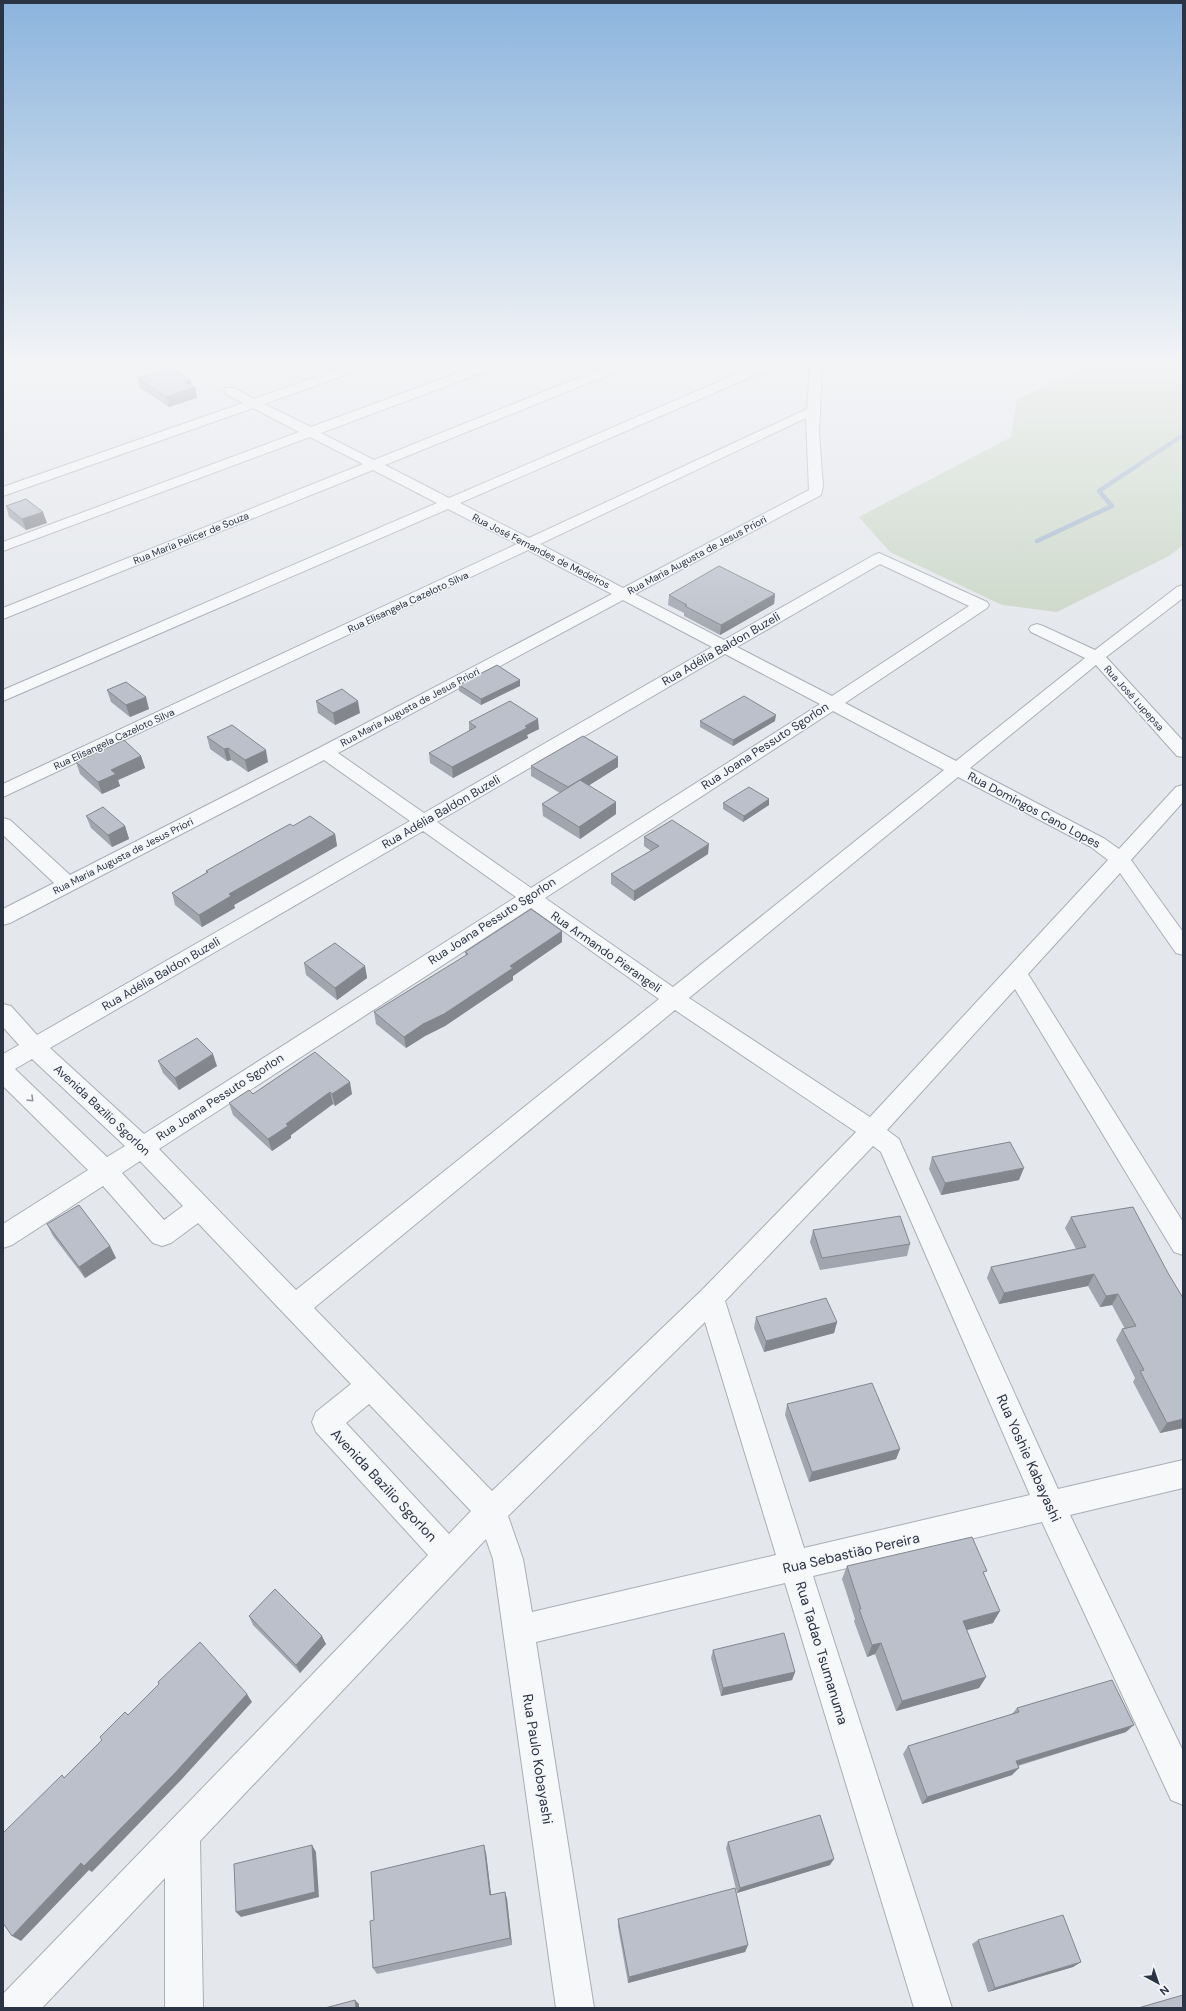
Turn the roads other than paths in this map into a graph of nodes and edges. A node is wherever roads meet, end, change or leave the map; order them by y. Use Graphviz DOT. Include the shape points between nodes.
graph roads {
  1 [pos="99,458"];
  2 [pos="240,458"];
  3 [pos="359,458"];
  4 [pos="391,458"];
  5 [pos="552,458"];
  6 [pos="714,458"];
  7 [pos="814,458"];
  8 [pos="373,465"];
  9 [pos="3,492"];
  10 [pos="447,503"];
  11 [pos="530,544"];
  12 [pos="3,547"];
  13 [pos="879,558"];
  14 [pos="1183,590"];
  15 [pos="624,594"];
  16 [pos="3,614"];
  17 [pos="1037,629"];
  18 [pos="724,647"];
  19 [pos="1096,656"];
  20 [pos="3,696"];
  21 [pos="832,704"];
  22 [pos="325,752"];
  23 [pos="1183,752"];
  24 [pos="957,769"];
  25 [pos="3,791"];
  26 [pos="1183,791"];
  27 [pos="423,822"];
  28 [pos="3,824"];
  29 [pos="1121,860"];
  30 [pos="67,884"];
  31 [pos="529,898"];
  32 [pos="3,918"];
  33 [pos="1183,948"];
  34 [pos="1016,972"];
  35 [pos="674,999"];
  36 [pos="3,1012"];
  37 [pos="35,1048"];
  38 [pos="3,1065"];
  39 [pos="3,1072"];
  40 [pos="872,1131"];
  41 [pos="142,1147"];
  42 [pos="105,1171"];
  43 [pos="201,1208"];
  44 [pos="3,1237"];
  45 [pos="1183,1244"];
  46 [pos="711,1298"];
  47 [pos="296,1306"];
  48 [pos="371,1385"];
  49 [pos="1183,1474"];
  50 [pos="1050,1506"];
  51 [pos="491,1511"];
  52 [pos="449,1556"];
  53 [pos="794,1566"];
  54 [pos="518,1631"];
  55 [pos="1183,1788"];
  56 [pos="182,1835"];
  57 [pos="16,2008"];
  58 [pos="184,2008"];
  59 [pos="575,2008"];
  60 [pos="933,2008"];
  1 -- 9 [label="street"];
  2 -- 12 [label="street"];
  3 -- 8 [label="street, Rua José Fernandes de Medeiros"];
  4 -- 8 [label="street, Rua Maria Pelicer de Souza"];
  5 -- 10 [label="street"];
  6 -- 11 [label="street, Rua Elisangela Cazeloto Silva"];
  7 -- 15 [label="street, Rua Maria Augusta de Jesus Priori" via="816,492"];
  8 -- 10 [label="street, Rua José Fernandes de Medeiros"];
  8 -- 16 [label="street, Rua Maria Pelicer de Souza"];
  10 -- 11 [label="street, Rua José Fernandes de Medeiros"];
  10 -- 20 [label="street"];
  11 -- 15 [label="street, Rua José Fernandes de Medeiros"];
  11 -- 25 [label="street, Rua Elisangela Cazeloto Silva"];
  13 -- 18 [label="street, Rua Adélia Baldon Buzeli"];
  13 -- 21 [label="street, Rua Joana Pessuto Sgorlon" via="981,606"];
  14 -- 19 [label="street"];
  15 -- 18 [label="street, Rua José Fernandes de Medeiros"];
  15 -- 22 [label="street, Rua Maria Augusta de Jesus Priori"];
  17 -- 19 [label="street, Rua José Lupepsa"];
  18 -- 21 [label="street, Rua José Fernandes de Medeiros"];
  18 -- 27 [label="street, Rua Adélia Baldon Buzeli"];
  19 -- 23 [label="street, Rua José Lupepsa"];
  19 -- 24 [label="street"];
  21 -- 24 [label="street, Rua José Fernandes de Medeiros"];
  21 -- 31 [label="street, Rua Joana Pessuto Sgorlon"];
  22 -- 27 [label="street, Rua Armando Pierangeli"];
  22 -- 30 [label="street, Rua Maria Augusta de Jesus Priori"];
  24 -- 29 [label="street, Rua Domingos Cano Lopes" via="1071,827"];
  24 -- 35 [label="street"];
  26 -- 29 [label="street"];
  27 -- 31 [label="street, Rua Armando Pierangeli"];
  27 -- 37 [label="street, Rua Adélia Baldon Buzeli"];
  28 -- 30 [label="street"];
  29 -- 33 [label="street, Rua Domingos Cano Lopes"];
  29 -- 34 [label="street"];
  30 -- 32 [label="street, Rua Maria Augusta de Jesus Priori"];
  31 -- 35 [label="street, Rua Armando Pierangeli"];
  31 -- 41 [label="street, Rua Joana Pessuto Sgorlon"];
  34 -- 40 [label="street"];
  34 -- 45 [label="street"];
  35 -- 40 [label="street, Rua Armando Pierangeli"];
  35 -- 47 [label="street"];
  36 -- 37 [label="street, Avenida Bazilio Sgorlon"];
  37 -- 38 [label="street, Rua Adélia Baldon Buzeli"];
  37 -- 41 [label="street, Avenida Bazilio Sgorlon"];
  39 -- 42 [label="street, one-way"];
  40 -- 46 [label="street"];
  40 -- 50 [label="street, Rua Yoshie Kabayashi" via="890,1146"];
  41 -- 42 [label="street, Rua Joana Pessuto Sgorlon"];
  41 -- 43 [label="street, Avenida Bazilio Sgorlon"];
  42 -- 43 [label="street" via="162,1235"];
  42 -- 44 [label="street, Rua Joana Pessuto Sgorlon"];
  43 -- 47 [label="street, Avenida Bazilio Sgorlon"];
  46 -- 51 [label="street"];
  46 -- 53 [label="street, Rua Tadao Tsumanuma"];
  47 -- 48 [label="street, Avenida Bazilio Sgorlon"];
  48 -- 51 [label="street, Avenida Bazilio Sgorlon"];
  48 -- 52 [label="street, Avenida Bazilio Sgorlon" via="326,1422"];
  49 -- 50 [label="street, Rua Sebastião Pereira"];
  50 -- 53 [label="street, Rua Sebastião Pereira"];
  50 -- 55 [label="street, Rua Yoshie Kabayashi"];
  51 -- 52 [label="street"];
  51 -- 54 [label="street, Rua Paulo Kobayashi" via="508,1559"];
  52 -- 56 [label="street"];
  53 -- 54 [label="street, Rua Sebastião Pereira"];
  53 -- 60 [label="street, Rua Tadao Tsumanuma"];
  54 -- 59 [label="street, Rua Paulo Kobayashi"];
  56 -- 57 [label="street"];
  56 -- 58 [label="street"];
}
